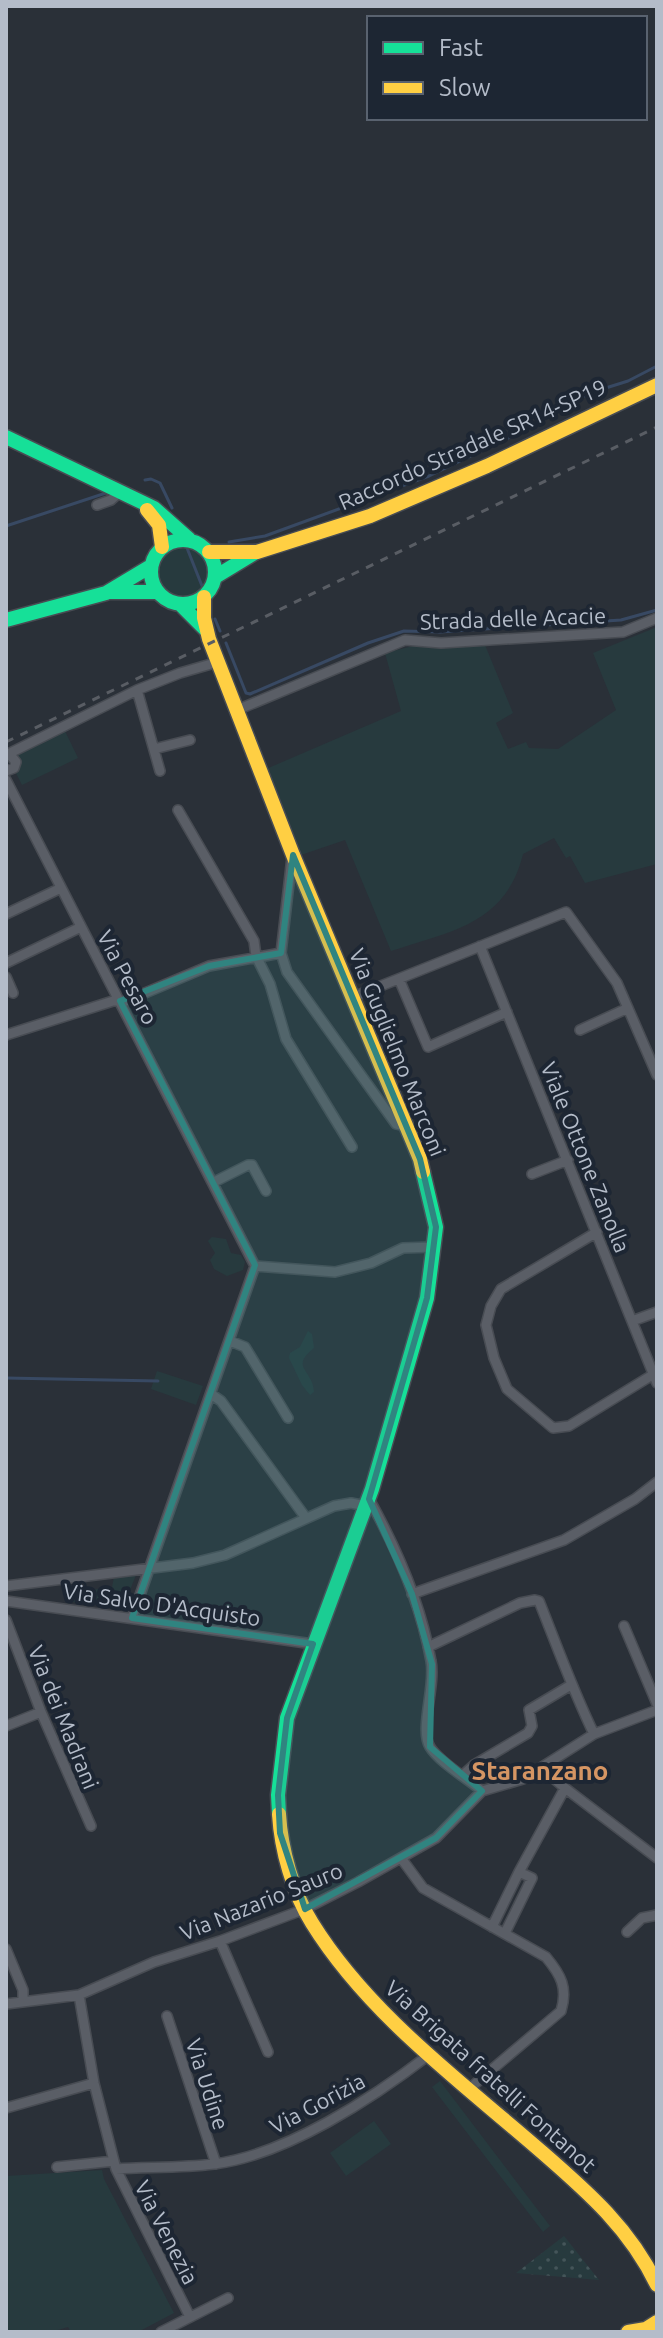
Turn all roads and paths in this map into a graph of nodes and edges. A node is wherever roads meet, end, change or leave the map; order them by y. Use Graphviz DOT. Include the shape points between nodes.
graph roads {
  1 [pos="657,385"];
  2 [pos="6,437"];
  3 [pos="121,491"];
  4 [pos="139,501"];
  5 [pos="97,505"];
  6 [pos="189,539"];
  7 [pos="162,547"];
  8 [pos="209,552"];
  9 [pos="257,552"];
  10 [pos="151,566"];
  11 [pos="215,577"];
  12 [pos="158,592"];
  13 [pos="106,593"];
  14 [pos="204,597"];
  15 [pos="180,604"];
  16 [pos="657,618"];
  17 [pos="6,620"];
  18 [pos="205,629"];
  19 [pos="218,662"];
  20 [pos="137,690"];
  21 [pos="237,710"];
  22 [pos="190,740"];
  23 [pos="154,749"];
  24 [pos="6,755"];
  25 [pos="9,770"];
  26 [pos="160,771"];
  27 [pos="9,784"];
  28 [pos="178,810"];
  29 [pos="293,855"];
  30 [pos="61,888"];
  31 [pos="6,914"];
  32 [pos="81,927"];
  33 [pos="480,946"];
  34 [pos="281,953"];
  35 [pos="256,956"];
  36 [pos="6,963"];
  37 [pos="6,977"];
  38 [pos="399,979"];
  39 [pos="13,993"];
  40 [pos="353,997"];
  41 [pos="120,1001"];
  42 [pos="628,1008"];
  43 [pos="507,1012"];
  44 [pos="580,1030"];
  45 [pos="6,1035"];
  46 [pos="657,1075"];
  47 [pos="405,1126"];
  48 [pos="352,1147"];
  49 [pos="568,1160"];
  50 [pos="532,1174"];
  51 [pos="214,1182"];
  52 [pos="266,1191"];
  53 [pos="597,1232"];
  54 [pos="433,1247"];
  55 [pos="255,1266"];
  56 [pos="657,1312"];
  57 [pos="632,1321"];
  58 [pos="230,1341"];
  59 [pos="655,1378"];
  60 [pos="211,1394"];
  61 [pos="288,1418"];
  62 [pos="657,1482"];
  63 [pos="368,1503"];
  64 [pos="306,1518"];
  65 [pos="150,1568"];
  66 [pos="7,1586"];
  67 [pos="412,1594"];
  68 [pos="6,1599"];
  69 [pos="132,1618"];
  70 [pos="6,1620"];
  71 [pos="624,1626"];
  72 [pos="313,1644"];
  73 [pos="428,1647"];
  74 [pos="571,1685"];
  75 [pos="657,1707"];
  76 [pos="41,1712"];
  77 [pos="6,1726"];
  78 [pos="594,1734"];
  79 [pos="546,1767"];
  80 [pos="463,1775"];
  81 [pos="565,1788"];
  82 [pos="482,1791"];
  83 [pos="91,1826"];
  84 [pos="401,1858"];
  85 [pos="657,1858"];
  86 [pos="519,1872"];
  87 [pos="305,1909"];
  88 [pos="657,1915"];
  89 [pos="492,1927"];
  90 [pos="627,1932"];
  91 [pos="505,1933"];
  92 [pos="220,1941"];
  93 [pos="6,1949"];
  94 [pos="79,1995"];
  95 [pos="23,2002"];
  96 [pos="6,2004"];
  97 [pos="167,2016"];
  98 [pos="268,2052"];
  99 [pos="430,2054"];
  100 [pos="94,2083"];
  101 [pos="469,2089"];
  102 [pos="6,2108"];
  103 [pos="216,2164"];
  104 [pos="115,2165"];
  105 [pos="57,2167"];
  106 [pos="652,2266"];
  107 [pos="657,2285"];
  108 [pos="228,2298"];
  109 [pos="657,2315"];
  110 [pos="190,2317"];
  111 [pos="645,2329"];
  112 [pos="161,2332"];
  1 -- 9 [label="street, Raccordo Stradale SR14-SP19" via="415,498"];
  2 -- 3 [label="street"];
  3 -- 4 [label="street"];
  3 -- 5 [label="street"];
  4 -- 6 [label="street"];
  4 -- 7 [label="street" via="159,525"];
  6 -- 7 [label="street"];
  6 -- 8 [label="street"];
  7 -- 10 [label="street"];
  8 -- 9 [label="street, Raccordo Stradale SR14-SP19"];
  8 -- 11 [label="street"];
  9 -- 11 [label="street, Raccordo Stradale SR14-SP19"];
  10 -- 12 [label="street"];
  10 -- 13 [label="street"];
  11 -- 14 [label="street"];
  12 -- 13 [label="street"];
  12 -- 15 [label="street"];
  13 -- 17 [label="street"];
  14 -- 15 [label="street"];
  14 -- 18 [label="street, Via Guglielmo Marconi"];
  15 -- 18 [label="street, Via Guglielmo Marconi"];
  16 -- 21 [label="street, Strada delle Acacie" via="623,632 441,643 405,640"];
  18 -- 19 [label="street, Via Guglielmo Marconi"];
  19 -- 20 [label="street"];
  19 -- 21 [label="street, Via Guglielmo Marconi"];
  20 -- 23 [label="street"];
  20 -- 24 [label="street"];
  21 -- 29 [label="street, Via Guglielmo Marconi"];
  22 -- 23 [label="street"];
  23 -- 26 [label="street"];
  24 -- 25 [label="street, Via Pesaro" via="15,759"];
  25 -- 27 [label="street, Via Pesaro"];
  27 -- 30 [label="street, Via Pesaro"];
  28 -- 35 [label="street" via="254,941"];
  29 -- 34 [label="street"];
  29 -- 40 [label="street, Via Guglielmo Marconi"];
  30 -- 31 [label="street"];
  30 -- 32 [label="street, Via Pesaro"];
  32 -- 36 [label="street"];
  32 -- 41 [label="street, Via Pesaro"];
  33 -- 38 [label="street"];
  33 -- 42 [label="street" via="566,912 617,983"];
  33 -- 43 [label="street, Viale Ottone Zanolla"];
  34 -- 35 [label="street"];
  34 -- 47 [label="street" via="287,972 386,1111 396,1124"];
  35 -- 41 [label="street" via="209,966"];
  35 -- 48 [label="street" via="286,1039"];
  37 -- 39 [label="street"];
  38 -- 40 [label="street"];
  38 -- 43 [label="street" via="428,1047"];
  40 -- 47 [label="street, Via Guglielmo Marconi"];
  41 -- 45 [label="street"];
  41 -- 51 [label="street, Via Pesaro"];
  42 -- 44 [label="street"];
  42 -- 46 [label="street"];
  43 -- 49 [label="street, Viale Ottone Zanolla"];
  47 -- 54 [label="street, Via Guglielmo Marconi" via="420,1159 436,1227"];
  49 -- 50 [label="street"];
  49 -- 53 [label="street, Viale Ottone Zanolla"];
  51 -- 52 [label="street" via="252,1165"];
  51 -- 55 [label="street, Via Pesaro"];
  53 -- 57 [label="street, Viale Ottone Zanolla"];
  53 -- 59 [label="street" via="501,1289 486,1325 494,1358 507,1389 553,1428 569,1426"];
  54 -- 55 [label="street" via="403,1248 335,1272"];
  54 -- 63 [label="street, Via Guglielmo Marconi" via="427,1298"];
  55 -- 58 [label="street"];
  56 -- 57 [label="street"];
  57 -- 59 [label="street, Viale Ottone Zanolla"];
  58 -- 60 [label="street"];
  58 -- 61 [label="street" via="245,1347"];
  60 -- 64 [label="street"];
  60 -- 65 [label="street"];
  62 -- 67 [label="street" via="564,1540"];
  63 -- 64 [label="street" via="347,1503"];
  63 -- 67 [label="street" via="382,1521"];
  63 -- 72 [label="street, Via Brigata fratelli Fontanot"];
  64 -- 65 [label="street" via="225,1555"];
  65 -- 66 [label="street"];
  65 -- 69 [label="street"];
  66 -- 68 [label="street"];
  67 -- 73 [label="street"];
  68 -- 69 [label="street, Via Salvo D'Acquisto"];
  69 -- 72 [label="street, Via Salvo D'Acquisto"];
  70 -- 76 [label="street, Via dei Madrani"];
  71 -- 75 [label="street"];
  72 -- 87 [label="street, Via Brigata fratelli Fontanot" via="287,1718 278,1795 288,1867"];
  73 -- 74 [label="street" via="520,1603 539,1601"];
  73 -- 80 [label="street" via="433,1685 426,1736 430,1747"];
  74 -- 78 [label="street"];
  74 -- 80 [label="street" via="529,1710 528,1733"];
  75 -- 78 [label="street"];
  76 -- 77 [label="street"];
  76 -- 83 [label="street, Via dei Madrani"];
  78 -- 79 [label="street"];
  79 -- 81 [label="street"];
  79 -- 82 [label="street"];
  80 -- 82 [label="street"];
  81 -- 85 [label="street"];
  81 -- 86 [label="street"];
  82 -- 84 [label="street, Via Nazario Sauro" via="436,1838"];
  84 -- 87 [label="street, Via Nazario Sauro"];
  84 -- 89 [label="street" via="423,1888"];
  86 -- 89 [label="street"];
  86 -- 91 [label="street" via="532,1878"];
  87 -- 92 [label="street, Via Nazario Sauro"];
  87 -- 99 [label="street, Via Brigata fratelli Fontanot" via="358,1984"];
  88 -- 90 [label="street" via="642,1918"];
  89 -- 91 [label="street"];
  91 -- 101 [label="street" via="546,1957 566,1994 561,2011"];
  92 -- 94 [label="street, Via Nazario Sauro"];
  92 -- 98 [label="street"];
  93 -- 95 [label="street"];
  94 -- 95 [label="street, Via Nazario Sauro"];
  94 -- 100 [label="street, Via Venezia"];
  95 -- 96 [label="street, Via Nazario Sauro"];
  97 -- 103 [label="street, Via Udine"];
  99 -- 101 [label="street, Via Brigata fratelli Fontanot"];
  99 -- 103 [label="street, Via Gorizia" via="361,2103 282,2145"];
  100 -- 102 [label="street"];
  100 -- 104 [label="street, Via Venezia"];
  101 -- 106 [label="street, Via Brigata fratelli Fontanot" via="603,2206"];
  103 -- 104 [label="street, Via Gorizia"];
  104 -- 105 [label="street, Via Venezia"];
  104 -- 110 [label="street, Via Venezia"];
  106 -- 107 [label="street, Via Brigata fratelli Fontanot"];
  108 -- 110 [label="street"];
  109 -- 111 [label="street"];
  110 -- 112 [label="street"];
}
